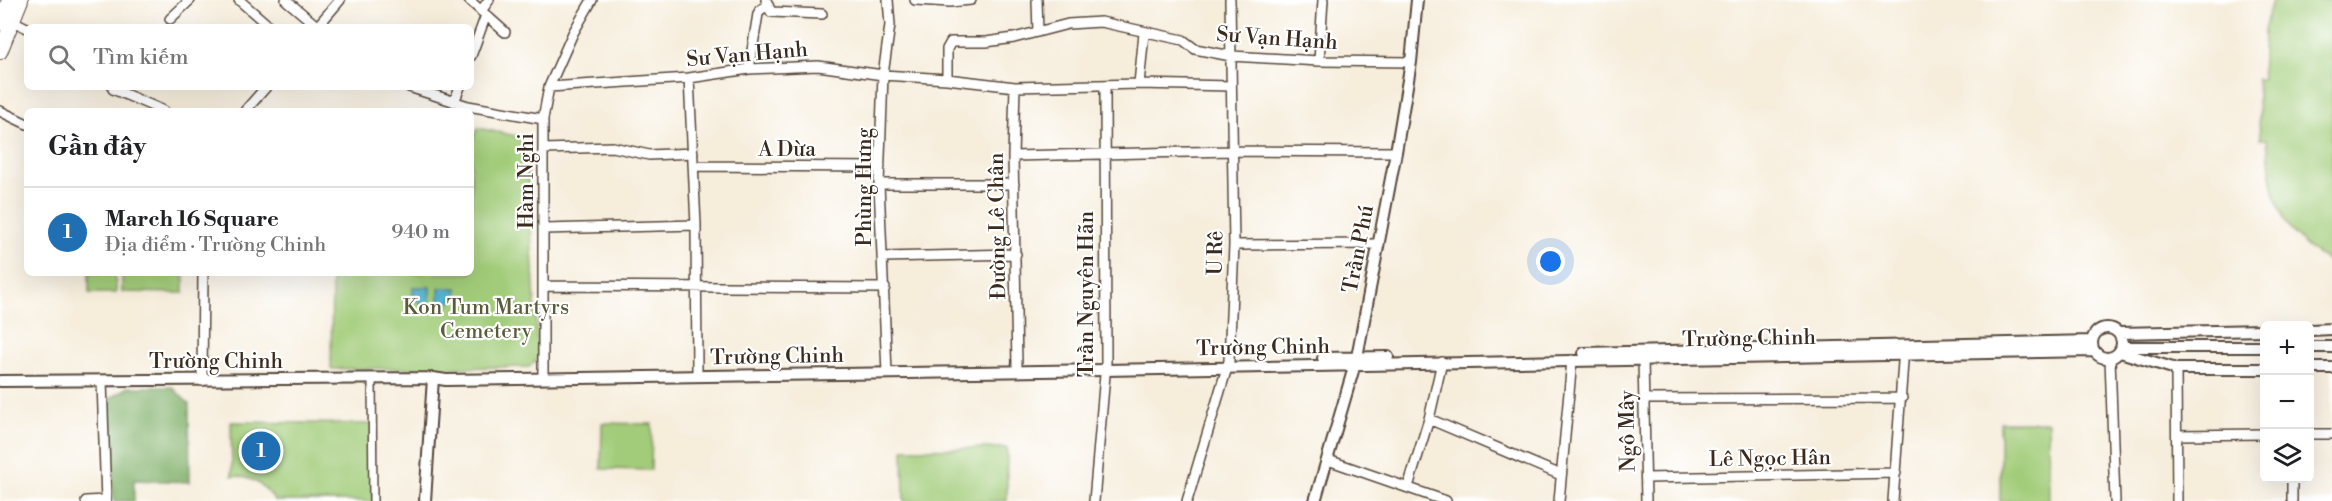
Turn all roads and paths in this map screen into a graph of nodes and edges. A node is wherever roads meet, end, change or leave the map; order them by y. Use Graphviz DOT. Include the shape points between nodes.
graph roads {
  1 [pos="9,0"];
  2 [pos="21,0"];
  3 [pos="190,0"];
  4 [pos="239,0"];
  5 [pos="286,0"];
  6 [pos="340,0"];
  7 [pos="470,0"];
  8 [pos="489,0"];
  9 [pos="592,0"];
  10 [pos="888,0"];
  11 [pos="915,0"];
  12 [pos="971,0"];
  13 [pos="1037,0"];
  14 [pos="1230,0"];
  15 [pos="1323,0"];
  16 [pos="1417,0"];
  17 [pos="766,3"];
  18 [pos="484,13"];
  19 [pos="822,14"];
  20 [pos="170,19"];
  21 [pos="6,22"];
  22 [pos="267,24"];
  23 [pos="314,24"];
  24 [pos="320,24"];
  25 [pos="24,27"];
  26 [pos="505,32"];
  27 [pos="1038,32"];
  28 [pos="1144,33"];
  29 [pos="474,46"];
  30 [pos="0,52"];
  31 [pos="1231,56"];
  32 [pos="1319,61"];
  33 [pos="1411,62"];
  34 [pos="749,69"];
  35 [pos="883,75"];
  36 [pos="689,78"];
  37 [pos="947,79"];
  38 [pos="1138,84"];
  39 [pos="1105,86"];
  40 [pos="1231,86"];
  41 [pos="549,87"];
  42 [pos="1015,87"];
  43 [pos="115,90"];
  44 [pos="263,90"];
  45 [pos="418,90"];
  46 [pos="459,90"];
  47 [pos="454,102"];
  48 [pos="157,108"];
  49 [pos="248,108"];
  50 [pos="465,108"];
  51 [pos="474,110"];
  52 [pos="0,111"];
  53 [pos="543,119"];
  54 [pos="24,123"];
  55 [pos="543,149"];
  56 [pos="1232,151"];
  57 [pos="1396,152"];
  58 [pos="693,153"];
  59 [pos="1104,154"];
  60 [pos="1013,156"];
  61 [pos="694,166"];
  62 [pos="880,167"];
  63 [pos="879,184"];
  64 [pos="1014,184"];
  65 [pos="696,225"];
  66 [pos="544,229"];
  67 [pos="1379,244"];
  68 [pos="1234,245"];
  69 [pos="1016,254"];
  70 [pos="883,257"];
  71 [pos="203,276"];
  72 [pos="543,286"];
  73 [pos="698,287"];
  74 [pos="885,288"];
  75 [pos="2332,329"];
  76 [pos="2260,330"];
  77 [pos="2314,330"];
  78 [pos="2119,333"];
  79 [pos="2093,346"];
  80 [pos="2260,346"];
  81 [pos="2314,347"];
  82 [pos="2332,347"];
  83 [pos="2121,349"];
  84 [pos="1904,350"];
  85 [pos="2110,358"];
  86 [pos="1572,360"];
  87 [pos="1643,360"];
  88 [pos="1356,361"];
  89 [pos="1442,362"];
  90 [pos="1228,364"];
  91 [pos="1017,365"];
  92 [pos="1106,367"];
  93 [pos="2314,368"];
  94 [pos="2332,368"];
  95 [pos="2176,369"];
  96 [pos="2260,369"];
  97 [pos="697,370"];
  98 [pos="887,371"];
  99 [pos="543,373"];
  100 [pos="433,378"];
  101 [pos="372,379"];
  102 [pos="0,381"];
  103 [pos="102,381"];
  104 [pos="202,381"];
  105 [pos="1902,398"];
  106 [pos="1645,399"];
  107 [pos="1430,418"];
  108 [pos="2260,434"];
  109 [pos="2314,434"];
  110 [pos="2332,434"];
  111 [pos="2178,435"];
  112 [pos="1328,459"];
  113 [pos="1896,473"];
  114 [pos="1561,475"];
  115 [pos="1646,478"];
  116 [pos="2292,483"];
  117 [pos="1408,487"];
  118 [pos="106,500"];
  119 [pos="86,501"];
  120 [pos="373,501"];
  121 [pos="425,501"];
  122 [pos="1094,501"];
  123 [pos="1187,501"];
  124 [pos="1315,501"];
  125 [pos="1446,501"];
  126 [pos="1559,501"];
  127 [pos="1646,501"];
  128 [pos="1893,501"];
  129 [pos="2115,501"];
  130 [pos="2177,501"];
  131 [pos="2292,501"];
  1 -- 21 [label="main road"];
  2 -- 21 [label="main road"];
  3 -- 20 [label="street"];
  4 -- 22 [label="street"];
  5 -- 23 [label="street"];
  6 -- 24 [label="street"];
  7 -- 18 [label="street"];
  8 -- 18 [label="street"];
  9 -- 41 [label="street, Hàm Nghi"];
  10 -- 35 [label="street, Phùng Hưng" via="890,25"];
  11 -- 12 [label="street"];
  13 -- 27 [label="street"];
  14 -- 31 [label="street, U Rê"];
  15 -- 32 [label="street"];
  16 -- 33 [label="street, Trần Phú"];
  17 -- 19 [label="street" via="771,12"];
  17 -- 34 [label="street" via="758,14"];
  18 -- 26 [label="street"];
  18 -- 29 [label="street"];
  21 -- 25 [label="street"];
  21 -- 30 [label="main road"];
  27 -- 28 [label="street, Sư Vạn Hạnh" via="1068,24 1101,22"];
  27 -- 37 [label="street, Sư Vạn Hạnh" via="986,42 951,42 946,49"];
  28 -- 31 [label="street, Sư Vạn Hạnh" via="1183,40 1195,49"];
  28 -- 38 [label="street"];
  31 -- 32 [label="street, Sư Vạn Hạnh"];
  31 -- 40 [label="street, U Rê"];
  32 -- 33 [label="street, Sư Vạn Hạnh"];
  33 -- 57 [label="street, Trần Phú"];
  34 -- 35 [label="street, Sư Vạn Hạnh" via="818,66"];
  34 -- 36 [label="street, Sư Vạn Hạnh"];
  35 -- 37 [label="street, Sư Vạn Hạnh"];
  35 -- 62 [label="street, Phùng Hưng"];
  36 -- 41 [label="street, Sư Vạn Hạnh"];
  36 -- 58 [label="street"];
  37 -- 42 [label="street, Sư Vạn Hạnh"];
  38 -- 39 [label="street, Sư Vạn Hạnh"];
  38 -- 40 [label="street, Sư Vạn Hạnh"];
  39 -- 42 [label="street, Sư Vạn Hạnh"];
  39 -- 59 [label="street, Trần Nguyên Hãn"];
  40 -- 56 [label="street, U Rê"];
  41 -- 53 [label="street, Hàm Nghi"];
  42 -- 60 [label="street, Đường Lê Chân"];
  43 -- 48 [label="street"];
  44 -- 49 [label="street"];
  45 -- 47 [label="street"];
  46 -- 47 [label="street"];
  47 -- 50 [label="street"];
  51 -- 53 [label="street"];
  52 -- 54 [label="street"];
  53 -- 55 [label="street, Hàm Nghi"];
  55 -- 58 [label="street" via="613,147 649,155"];
  55 -- 66 [label="street, Hàm Nghi"];
  56 -- 57 [label="street"];
  56 -- 59 [label="street"];
  56 -- 68 [label="street, U Rê"];
  57 -- 67 [label="street, Trần Phú"];
  58 -- 61 [label="street"];
  59 -- 60 [label="street"];
  59 -- 92 [label="street, Trần Nguyên Hãn"];
  60 -- 64 [label="street, Đường Lê Chân"];
  61 -- 62 [label="street, A Dừa"];
  61 -- 65 [label="street"];
  62 -- 63 [label="street, Phùng Hưng"];
  63 -- 64 [label="street"];
  63 -- 70 [label="street, Phùng Hưng"];
  64 -- 69 [label="street, Đường Lê Chân"];
  65 -- 66 [label="street"];
  65 -- 73 [label="street"];
  66 -- 72 [label="street, Hàm Nghi"];
  67 -- 68 [label="street"];
  67 -- 88 [label="street, Trần Phú"];
  68 -- 90 [label="street, U Rê"];
  69 -- 70 [label="street"];
  69 -- 91 [label="street, Đường Lê Chân"];
  70 -- 74 [label="street, Phùng Hưng"];
  71 -- 104 [label="street"];
  72 -- 73 [label="street"];
  72 -- 99 [label="street, Hàm Nghi"];
  73 -- 74 [label="street"];
  73 -- 97 [label="street"];
  74 -- 98 [label="street, Phùng Hưng"];
  75 -- 77 [label="street"];
  76 -- 78 [label="street"];
  78 -- 79 [label="street" via="2105,327 2096,332"];
  78 -- 83 [label="street"];
  79 -- 84 [label="street, Trường Chinh"];
  79 -- 85 [label="street" via="2102,357"];
  80 -- 83 [label="street"];
  81 -- 82 [label="street"];
  83 -- 85 [label="street"];
  83 -- 95 [label="street"];
  84 -- 87 [label="street, Trường Chinh"];
  84 -- 88 [label="street, Trường Chinh"];
  84 -- 105 [label="street"];
  85 -- 129 [label="street"];
  86 -- 87 [label="street, Trường Chinh"];
  86 -- 89 [label="street, Trường Chinh"];
  86 -- 114 [label="street"];
  87 -- 106 [label="street, Ngô Mây"];
  88 -- 89 [label="street, Trường Chinh"];
  88 -- 90 [label="street, Trường Chinh"];
  88 -- 112 [label="street, Trần Phú"];
  89 -- 107 [label="street"];
  90 -- 92 [label="street, Trường Chinh"];
  90 -- 123 [label="street, U Rê"];
  91 -- 92 [label="street, Trường Chinh"];
  91 -- 98 [label="street, Trường Chinh"];
  92 -- 98 [label="street, Trường Chinh"];
  92 -- 122 [label="street, Trần Nguyên Hãn"];
  93 -- 94 [label="street"];
  95 -- 96 [label="street"];
  95 -- 111 [label="street"];
  97 -- 98 [label="street, Trường Chinh"];
  97 -- 99 [label="street, Trường Chinh"];
  98 -- 100 [label="street, Trường Chinh"];
  99 -- 100 [label="street, Trường Chinh" via="446,373"];
  100 -- 101 [label="street, Trường Chinh"];
  100 -- 121 [label="street"];
  101 -- 104 [label="street, Trường Chinh"];
  101 -- 120 [label="street"];
  102 -- 103 [label="street, Trường Chinh"];
  103 -- 104 [label="street, Trường Chinh"];
  103 -- 118 [label="street"];
  105 -- 106 [label="street"];
  105 -- 113 [label="street"];
  106 -- 115 [label="street, Ngô Mây"];
  107 -- 114 [label="street"];
  107 -- 117 [label="street"];
  108 -- 111 [label="street"];
  109 -- 110 [label="street"];
  111 -- 130 [label="street"];
  112 -- 117 [label="street"];
  112 -- 124 [label="street, Trần Phú"];
  113 -- 115 [label="street, Lê Ngọc Hân"];
  113 -- 128 [label="street"];
  114 -- 126 [label="street"];
  115 -- 127 [label="street, Ngô Mây"];
  116 -- 131 [label="street"];
  117 -- 125 [label="street"];
  118 -- 119 [label="street"];
}
